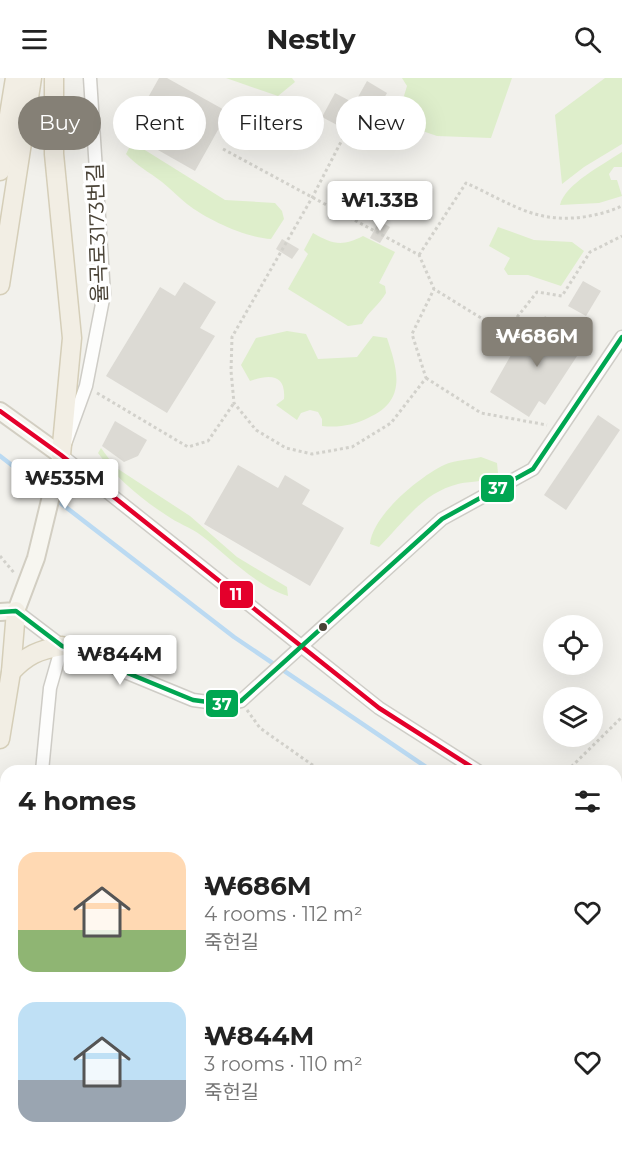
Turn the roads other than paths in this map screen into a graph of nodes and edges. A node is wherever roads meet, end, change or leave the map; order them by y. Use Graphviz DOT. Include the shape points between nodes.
graph roads {
  1 [pos="15,78"];
  2 [pos="32,78"];
  3 [pos="54,78"];
  4 [pos="90,78"];
  5 [pos="0,171"];
  6 [pos="0,285"];
  7 [pos="622,337"];
  8 [pos="0,411"];
  9 [pos="61,455"];
  10 [pos="8,612"];
  11 [pos="62,646"];
  12 [pos="303,647"];
  13 [pos="11,672"];
  14 [pos="0,739"];
  15 [pos="43,765"];
  16 [pos="469,765"];
  1 -- 5 [label="main road"];
  2 -- 6 [label="main road"];
  3 -- 9 [label="main road" via="54,154 72,338"];
  4 -- 9 [label="street, 율곡로3173번길" via="104,294 86,386"];
  7 -- 12 [label="street" via="533,469 442,519"];
  8 -- 9 [label="street"];
  9 -- 10 [label="street" via="36,558"];
  9 -- 12 [label="street"];
  10 -- 11 [label="street"];
  10 -- 13 [label="main road"];
  11 -- 12 [label="street" via="193,700 223,704 241,701"];
  11 -- 13 [label="main road" via="26,656"];
  11 -- 15 [label="street" via="50,688"];
  12 -- 16 [label="street" via="379,708"];
  13 -- 14 [label="main road"];
}
